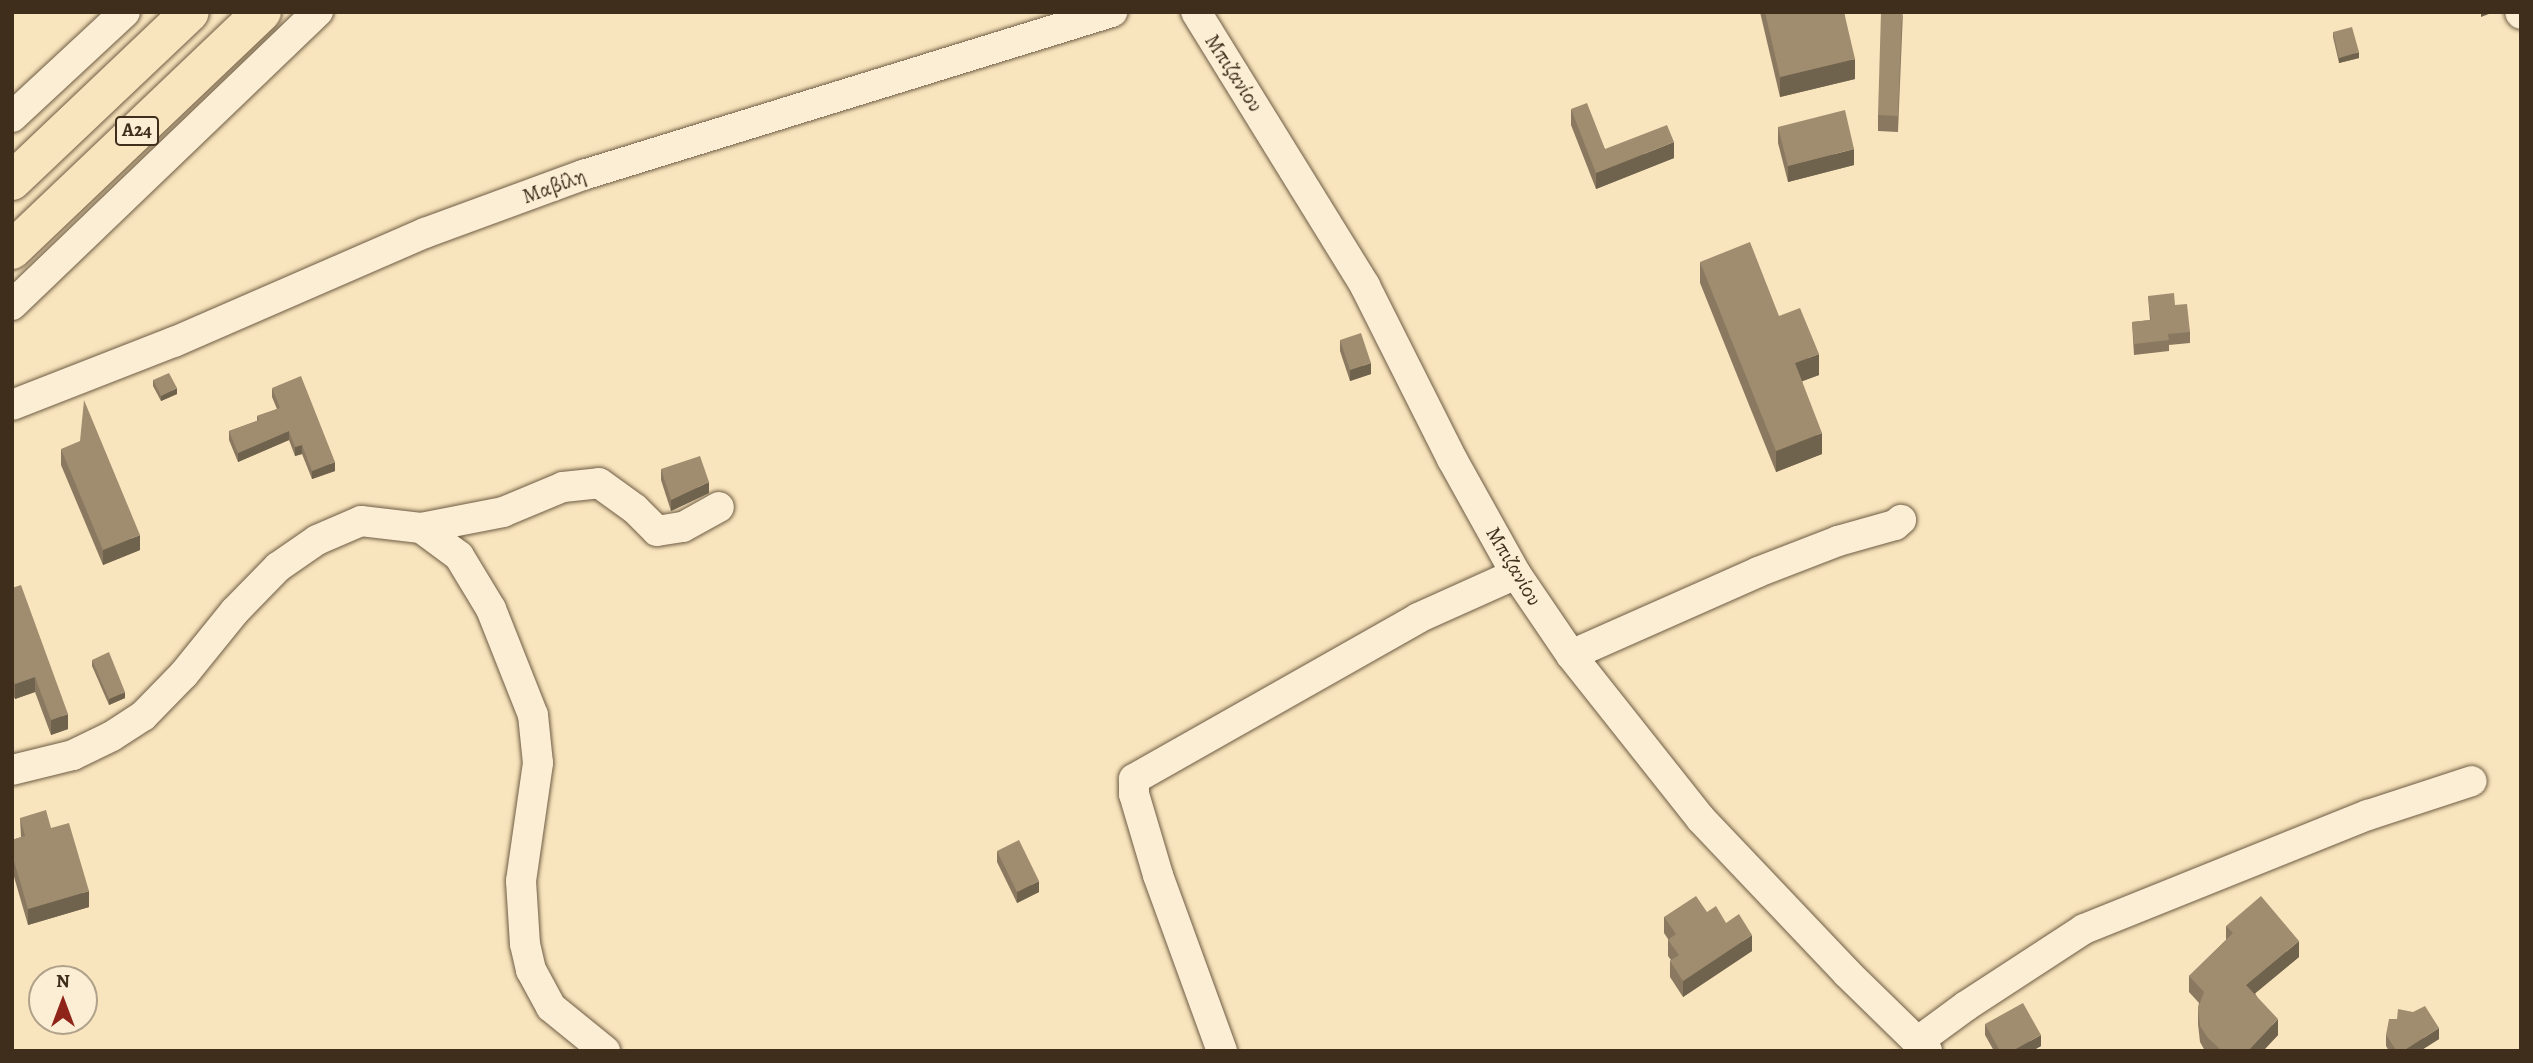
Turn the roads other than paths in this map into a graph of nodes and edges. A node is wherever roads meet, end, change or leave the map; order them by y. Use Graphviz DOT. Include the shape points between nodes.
graph roads {
  1 [pos="125,12"];
  2 [pos="190,12"];
  3 [pos="261,12"];
  4 [pos="318,12"];
  5 [pos="1112,12"];
  6 [pos="1196,12"];
  7 [pos="92,27"];
  8 [pos="12,117"];
  9 [pos="12,181"];
  10 [pos="12,250"];
  11 [pos="12,305"];
  12 [pos="12,405"];
  13 [pos="719,507"];
  14 [pos="1901,520"];
  15 [pos="421,528"];
  16 [pos="1517,574"];
  17 [pos="1571,655"];
  18 [pos="12,771"];
  19 [pos="2472,781"];
  20 [pos="1922,1046"];
  21 [pos="605,1051"];
  22 [pos="1222,1051"];
  1 -- 7 [label="street"];
  2 -- 9 [label="highway, Α24"];
  3 -- 10 [label="highway, Α24"];
  4 -- 11 [label="street"];
  5 -- 12 [label="street, Μαβίλη" via="571,180 425,233 174,342"];
  6 -- 16 [label="street, Μπιζανίου" via="1365,286 1452,459"];
  7 -- 8 [label="street"];
  13 -- 15 [label="street" via="683,527 657,531 598,483 563,486 503,512"];
  14 -- 17 [label="street" via="1758,572"];
  15 -- 18 [label="street" via="361,521 317,540 278,567 144,716 74,755"];
  15 -- 21 [label="street" via="459,556 491,609 533,715 538,763 521,881 525,944 531,970 551,1007"];
  16 -- 17 [label="street, Μπιζανίου"];
  16 -- 22 [label="street" via="1418,618 1134,779 1134,794 1158,875"];
  17 -- 20 [label="street, Μπιζανίου" via="1701,819"];
  19 -- 20 [label="street" via="2368,814 2084,929 1966,1006"];
}
